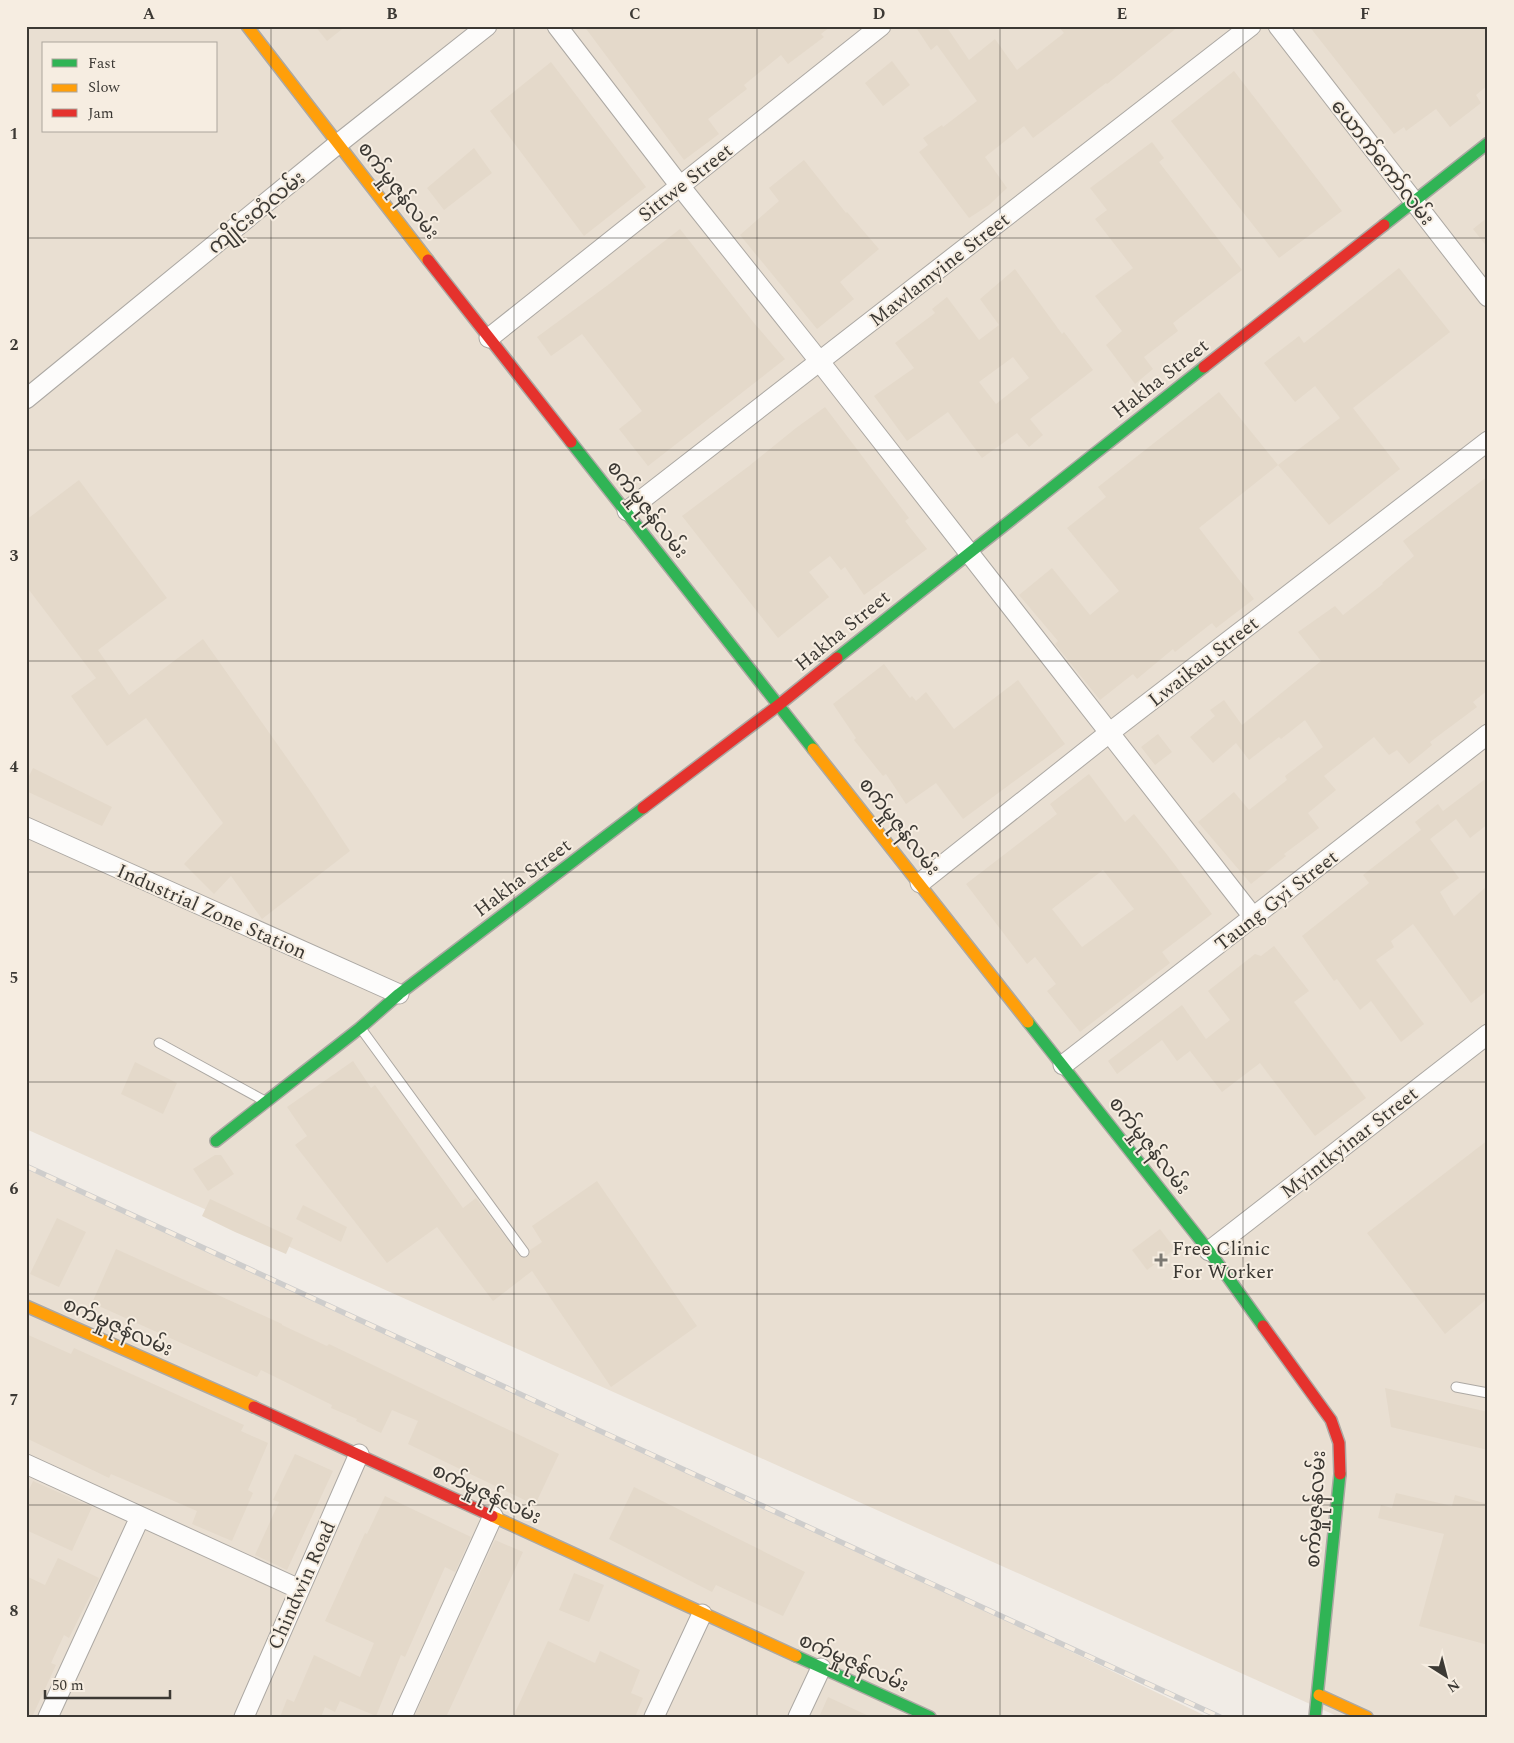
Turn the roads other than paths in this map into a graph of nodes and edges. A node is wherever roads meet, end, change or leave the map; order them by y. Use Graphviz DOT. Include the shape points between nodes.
graph roads {
  1 [pos="247,26"];
  2 [pos="487,26"];
  3 [pos="557,26"];
  4 [pos="881,26"];
  5 [pos="1251,26"];
  6 [pos="1278,26"];
  7 [pos="1488,143"];
  8 [pos="339,144"];
  9 [pos="680,186"];
  10 [pos="1414,201"];
  11 [pos="1488,297"];
  12 [pos="489,338"];
  13 [pos="820,362"];
  14 [pos="26,399"];
  15 [pos="1488,441"];
  16 [pos="627,511"];
  17 [pos="968,552"];
  18 [pos="780,704"];
  19 [pos="1109,733"];
  20 [pos="1488,734"];
  21 [pos="26,827"];
  22 [pos="920,883"];
  23 [pos="1254,918"];
  24 [pos="399,994"];
  25 [pos="360,1028"];
  26 [pos="1488,1034"];
  27 [pos="160,1043"];
  28 [pos="1063,1065"];
  29 [pos="266,1102"];
  30 [pos="216,1140"];
  31 [pos="1209,1251"];
  32 [pos="524,1252"];
  33 [pos="26,1306"];
  34 [pos="1456,1387"];
  35 [pos="1488,1393"];
  36 [pos="359,1454"];
  37 [pos="26,1464"];
  38 [pos="140,1516"];
  39 [pos="493,1516"];
  40 [pos="299,1589"];
  41 [pos="702,1614"];
  42 [pos="821,1668"];
  43 [pos="1319,1695"];
  44 [pos="48,1717"];
  45 [pos="244,1717"];
  46 [pos="402,1717"];
  47 [pos="654,1717"];
  48 [pos="798,1717"];
  49 [pos="930,1717"];
  50 [pos="1316,1717"];
  51 [pos="1367,1717"];
  1 -- 8 [label="street, စက်မှုဇုန်လမ်း"];
  2 -- 8 [label="street, ကျိုင်းတုံလမ်း"];
  3 -- 9 [label="street"];
  4 -- 9 [label="street, Sittwe Street"];
  5 -- 13 [label="street, Mawlamyine Street"];
  6 -- 10 [label="street, ယောက်ကော်လမ်း"];
  7 -- 10 [label="street, Hakha Street"];
  8 -- 12 [label="street, စက်မှုဇုန်လမ်း"];
  8 -- 14 [label="street, ကျိုင်းတုံလမ်း"];
  9 -- 12 [label="street, Sittwe Street"];
  9 -- 13 [label="street"];
  10 -- 11 [label="street, ယောက်ကော်လမ်း"];
  10 -- 17 [label="street, Hakha Street"];
  12 -- 16 [label="street, စက်မှုဇုန်လမ်း"];
  13 -- 16 [label="street, Mawlamyine Street"];
  13 -- 17 [label="street"];
  15 -- 19 [label="street, Lwaikau Street"];
  16 -- 18 [label="street, စက်မှုဇုန်လမ်း"];
  17 -- 18 [label="street, Hakha Street"];
  17 -- 19 [label="street"];
  18 -- 22 [label="street, စက်မှုဇုန်လမ်း"];
  18 -- 24 [label="street, Hakha Street"];
  19 -- 22 [label="street, Lwaikau Street"];
  19 -- 23 [label="street"];
  20 -- 23 [label="street, Taung Gyi Street"];
  21 -- 24 [label="street, Industrial Zone Station"];
  22 -- 28 [label="street, စက်မှုဇုန်လမ်း"];
  23 -- 28 [label="street, Taung Gyi Street"];
  24 -- 25 [label="street, Hakha Street"];
  25 -- 29 [label="street, Hakha Street"];
  25 -- 32 [label="lane"];
  26 -- 31 [label="street, Myintkyinar Street"];
  27 -- 29 [label="lane"];
  28 -- 31 [label="street, စက်မှုဇုန်လမ်း"];
  29 -- 30 [label="street, Hakha Street"];
  31 -- 43 [label="street, စက်မှုဇုန်လမ်း" via="1330,1420 1339,1443 1340,1473"];
  33 -- 36 [label="street, စက်မှုဇုန်လမ်း"];
  34 -- 35 [label="lane"];
  36 -- 39 [label="street, စက်မှုဇုန်လမ်း"];
  36 -- 40 [label="street, Chindwin Road"];
  37 -- 38 [label="street"];
  38 -- 40 [label="street"];
  38 -- 44 [label="street"];
  39 -- 41 [label="street, စက်မှုဇုန်လမ်း"];
  39 -- 46 [label="street"];
  40 -- 45 [label="street, Chindwin Road"];
  41 -- 42 [label="street, စက်မှုဇုန်လမ်း"];
  41 -- 47 [label="street"];
  42 -- 48 [label="street"];
  42 -- 49 [label="street, စက်မှုဇုန်လမ်း"];
  43 -- 50 [label="street, စက်မှုဇုန်လမ်း"];
  43 -- 51 [label="street"];
}
